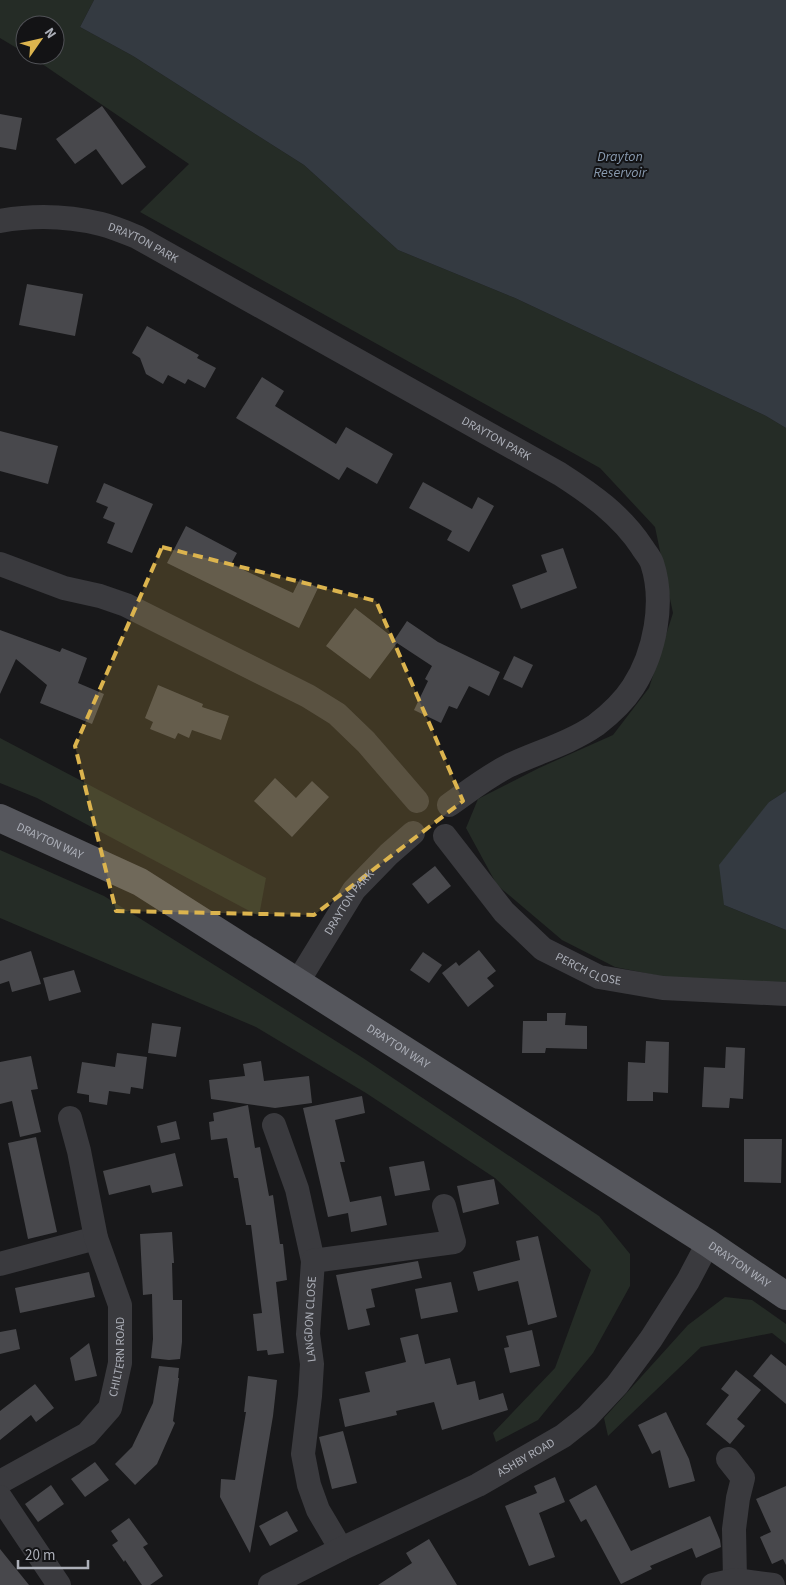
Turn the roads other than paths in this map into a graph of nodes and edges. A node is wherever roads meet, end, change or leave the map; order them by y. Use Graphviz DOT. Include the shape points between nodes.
graph roads {
  1 [pos="0,221"];
  2 [pos="0,564"];
  3 [pos="416,801"];
  4 [pos="449,805"];
  5 [pos="0,818"];
  6 [pos="413,833"];
  7 [pos="445,836"];
  8 [pos="297,983"];
  9 [pos="786,994"];
  10 [pos="70,1118"];
  11 [pos="274,1125"];
  12 [pos="444,1206"];
  13 [pos="96,1238"];
  14 [pos="708,1243"];
  15 [pos="313,1261"];
  16 [pos="0,1264"];
  17 [pos="786,1296"];
  18 [pos="728,1459"];
  19 [pos="0,1482"];
  20 [pos="0,1497"];
  21 [pos="341,1549"];
  22 [pos="724,1582"];
  23 [pos="59,1585"];
  24 [pos="270,1585"];
  25 [pos="773,1585"];
  1 -- 4 [label="street, DRAYTON PARK" via="69,218 102,224 138,237 560,474 616,514 634,536 652,562 658,596 656,629 633,688 616,707 580,735 509,766"];
  2 -- 3 [label="street" via="64,588 126,605 308,696 337,714 361,737"];
  3 -- 4 [label="street" via="432,796"];
  3 -- 6 [label="street" via="409,814"];
  4 -- 7 [label="street" via="454,824"];
  5 -- 8 [label="main road, DRAYTON WAY" via="140,882"];
  6 -- 7 [label="street" via="430,842"];
  6 -- 8 [label="street, DRAYTON PARK" via="354,890"];
  7 -- 9 [label="street, PERCH CLOSE" via="504,912 543,949 599,977 663,988"];
  8 -- 14 [label="main road, DRAYTON WAY"];
  10 -- 13 [label="street, CHILTERN ROAD"];
  11 -- 15 [label="street" via="297,1189"];
  12 -- 15 [label="street, LANGDON CLOSE" via="454,1242"];
  13 -- 16 [label="street"];
  13 -- 19 [label="street, CHILTERN ROAD" via="120,1305 120,1363 110,1408 87,1434"];
  14 -- 17 [label="main road, DRAYTON WAY"];
  14 -- 21 [label="street, ASHBY ROAD" via="651,1340 587,1417 563,1436 478,1485"];
  15 -- 21 [label="street, LANGDON CLOSE" via="308,1334 312,1364 303,1454 318,1510"];
  18 -- 22 [label="street" via="743,1478"];
  20 -- 23 [label="street"];
  21 -- 24 [label="street, ASHBY ROAD"];
  22 -- 25 [label="street"];
}
